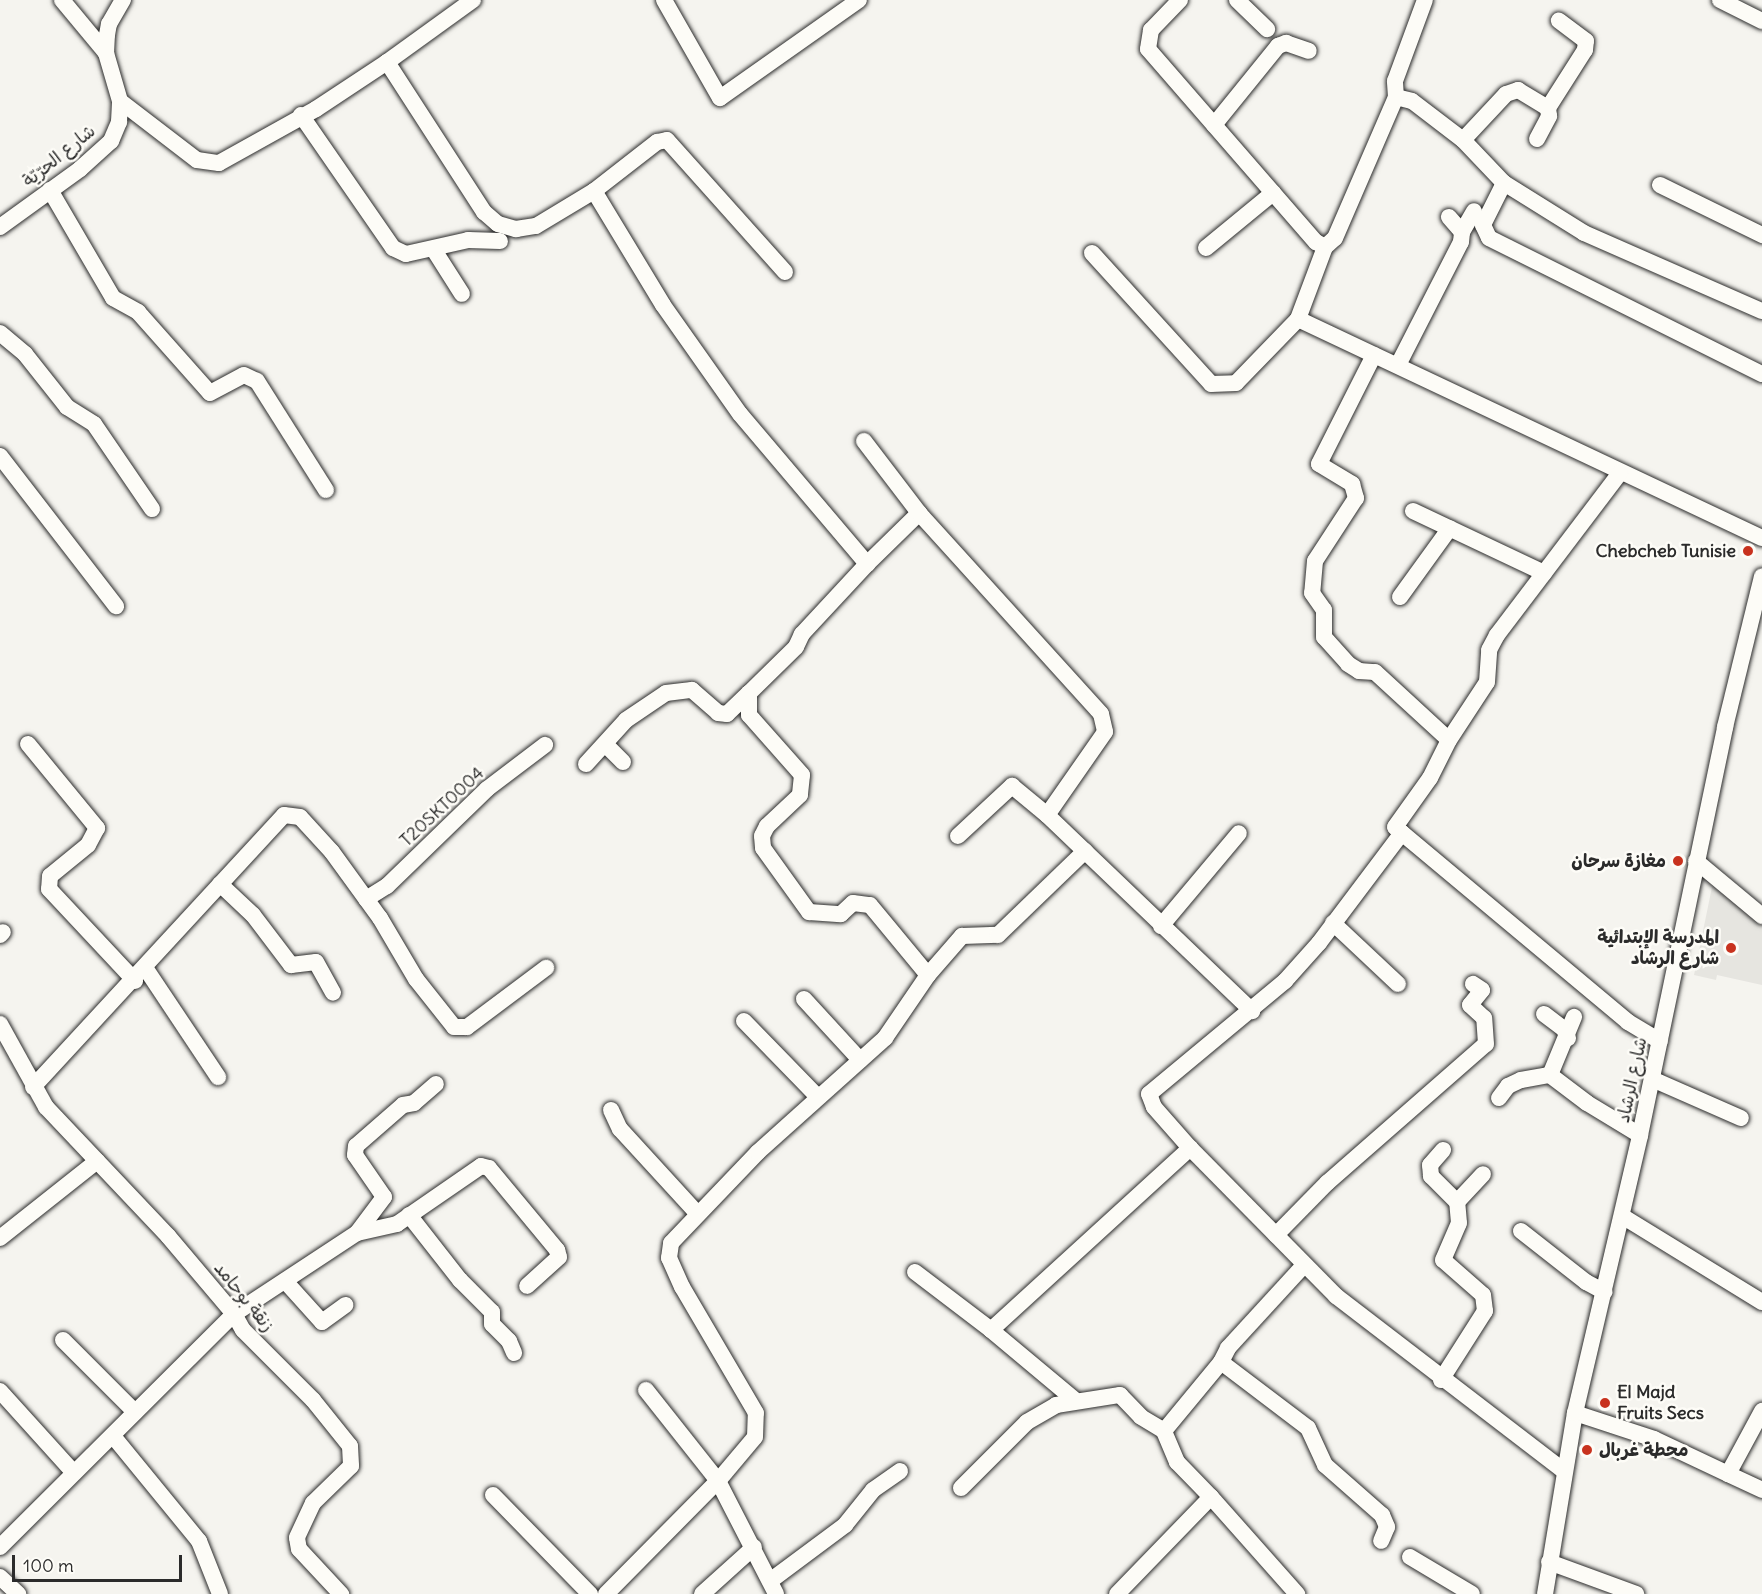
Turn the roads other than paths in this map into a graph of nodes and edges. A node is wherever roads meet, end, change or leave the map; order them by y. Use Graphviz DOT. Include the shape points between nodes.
graph roads {
  1 [pos="62,0"];
  2 [pos="123,0"];
  3 [pos="473,0"];
  4 [pos="664,0"];
  5 [pos="859,0"];
  6 [pos="1180,0"];
  7 [pos="1236,0"];
  8 [pos="1425,0"];
  9 [pos="1720,0"];
  10 [pos="1559,21"];
  11 [pos="1762,21"];
  12 [pos="1267,29"];
  13 [pos="1309,51"];
  14 [pos="106,54"];
  15 [pos="387,62"];
  16 [pos="1396,97"];
  17 [pos="120,100"];
  18 [pos="1548,108"];
  19 [pos="301,115"];
  20 [pos="1214,125"];
  21 [pos="1537,139"];
  22 [pos="1463,140"];
  23 [pos="1504,183"];
  24 [pos="1660,186"];
  25 [pos="50,190"];
  26 [pos="594,191"];
  27 [pos="1273,193"];
  28 [pos="1474,211"];
  29 [pos="1449,217"];
  30 [pos="0,227"];
  31 [pos="1462,232"];
  32 [pos="1762,235"];
  33 [pos="501,241"];
  34 [pos="1325,247"];
  35 [pos="1206,248"];
  36 [pos="434,250"];
  37 [pos="1092,253"];
  38 [pos="785,272"];
  39 [pos="462,294"];
  40 [pos="1762,311"];
  41 [pos="1298,319"];
  42 [pos="0,333"];
  43 [pos="1374,355"];
  44 [pos="1398,365"];
  45 [pos="1762,374"];
  46 [pos="864,441"];
  47 [pos="0,456"];
  48 [pos="1620,473"];
  49 [pos="326,490"];
  50 [pos="152,509"];
  51 [pos="1413,511"];
  52 [pos="920,513"];
  53 [pos="1449,528"];
  54 [pos="1762,538"];
  55 [pos="867,564"];
  56 [pos="1544,573"];
  57 [pos="1762,576"];
  58 [pos="1400,597"];
  59 [pos="1759,599"];
  60 [pos="116,606"];
  61 [pos="749,693"];
  62 [pos="1449,740"];
  63 [pos="28,744"];
  64 [pos="545,744"];
  65 [pos="606,744"];
  66 [pos="624,762"];
  67 [pos="586,764"];
  68 [pos="1047,815"];
  69 [pos="1239,833"];
  70 [pos="1402,833"];
  71 [pos="958,836"];
  72 [pos="1085,850"];
  73 [pos="1696,861"];
  74 [pos="220,884"];
  75 [pos="366,899"];
  76 [pos="1762,916"];
  77 [pos="1333,923"];
  78 [pos="1161,926"];
  79 [pos="546,968"];
  80 [pos="140,975"];
  81 [pos="928,975"];
  82 [pos="1398,984"];
  83 [pos="1473,984"];
  84 [pos="333,993"];
  85 [pos="804,999"];
  86 [pos="1251,1011"];
  87 [pos="1544,1014"];
  88 [pos="1574,1017"];
  89 [pos="744,1021"];
  90 [pos="0,1024"];
  91 [pos="1568,1038"];
  92 [pos="1660,1041"];
  93 [pos="860,1060"];
  94 [pos="1550,1075"];
  95 [pos="218,1077"];
  96 [pos="1652,1080"];
  97 [pos="436,1084"];
  98 [pos="33,1087"];
  99 [pos="817,1096"];
  100 [pos="1499,1098"];
  101 [pos="611,1110"];
  102 [pos="1741,1118"];
  103 [pos="1640,1135"];
  104 [pos="1190,1148"];
  105 [pos="1443,1150"];
  106 [pos="97,1161"];
  107 [pos="1483,1174"];
  108 [pos="1457,1202"];
  109 [pos="697,1213"];
  110 [pos="410,1215"];
  111 [pos="1622,1216"];
  112 [pos="1521,1231"];
  113 [pos="357,1233"];
  114 [pos="1276,1235"];
  115 [pos="0,1238"];
  116 [pos="1304,1265"];
  117 [pos="915,1272"];
  118 [pos="285,1281"];
  119 [pos="527,1286"];
  120 [pos="1605,1292"];
  121 [pos="1762,1302"];
  122 [pos="345,1305"];
  123 [pos="234,1314"];
  124 [pos="991,1330"];
  125 [pos="63,1340"];
  126 [pos="514,1353"];
  127 [pos="1221,1362"];
  128 [pos="1441,1380"];
  129 [pos="646,1390"];
  130 [pos="0,1391"];
  131 [pos="1076,1401"];
  132 [pos="1762,1411"];
  133 [pos="135,1412"];
  134 [pos="1575,1413"];
  135 [pos="1164,1431"];
  136 [pos="113,1436"];
  137 [pos="900,1471"];
  138 [pos="1564,1471"];
  139 [pos="74,1473"];
  140 [pos="1728,1474"];
  141 [pos="718,1481"];
  142 [pos="961,1488"];
  143 [pos="1762,1490"];
  144 [pos="493,1495"];
  145 [pos="1211,1497"];
  146 [pos="1381,1541"];
  147 [pos="0,1547"];
  148 [pos="754,1547"];
  149 [pos="1410,1557"];
  150 [pos="1549,1562"];
  151 [pos="0,1577"];
  152 [pos="773,1588"];
  153 [pos="18,1594"];
  154 [pos="218,1594"];
  155 [pos="340,1594"];
  156 [pos="590,1594"];
  157 [pos="606,1594"];
  158 [pos="702,1594"];
  159 [pos="1117,1594"];
  160 [pos="1297,1594"];
  161 [pos="1472,1594"];
  162 [pos="1545,1594"];
  163 [pos="1636,1594"];
  1 -- 14 [label="street"];
  2 -- 14 [label="street, شارع الحرّيّة" via="109,24"];
  3 -- 15 [label="street"];
  4 -- 5 [label="street" via="720,98"];
  6 -- 20 [label="street" via="1152,30 1148,49"];
  7 -- 12 [label="street"];
  8 -- 16 [label="street" via="1395,81"];
  9 -- 11 [label="street"];
  10 -- 18 [label="street" via="1586,40 1585,50"];
  13 -- 20 [label="street" via="1286,43 1278,46"];
  14 -- 17 [label="street, شارع الحرّيّة"];
  15 -- 19 [label="street"];
  15 -- 26 [label="street" via="484,212 498,224 516,229 536,226"];
  16 -- 22 [label="street" via="1412,101"];
  16 -- 34 [label="street" via="1335,238"];
  17 -- 19 [label="street" via="208,164 219,164"];
  17 -- 25 [label="street, شارع الحرّيّة" via="119,122 111,141"];
  18 -- 21 [label="street" via="1549,116"];
  18 -- 22 [label="street" via="1518,90 1506,94"];
  19 -- 36 [label="street" via="393,248 406,254"];
  20 -- 27 [label="street"];
  22 -- 23 [label="street"];
  23 -- 40 [label="street" via="1584,233"];
  23 -- 45 [label="street" via="1483,225 1489,238"];
  24 -- 32 [label="street"];
  25 -- 30 [label="street, شارع الحرّيّة"];
  25 -- 49 [label="street" via="113,298 138,312 206,391 214,393 239,377 250,375"];
  26 -- 38 [label="street" via="657,142 668,140"];
  26 -- 55 [label="street" via="663,305 740,414"];
  27 -- 34 [label="street" via="1316,242"];
  27 -- 35 [label="street"];
  28 -- 31 [label="street"];
  29 -- 31 [label="street"];
  31 -- 44 [label="street"];
  33 -- 36 [label="street" via="468,240"];
  34 -- 41 [label="street"];
  36 -- 39 [label="street"];
  37 -- 41 [label="street" via="1211,384 1236,383"];
  41 -- 43 [label="street"];
  42 -- 50 [label="street" via="26,354 67,407 94,424"];
  43 -- 44 [label="street"];
  43 -- 62 [label="street" via="1319,464 1352,484 1356,498 1315,561 1312,593 1324,610 1324,637 1348,664 1359,671 1375,672"];
  44 -- 48 [label="street"];
  46 -- 52 [label="street"];
  47 -- 60 [label="street"];
  48 -- 54 [label="street"];
  48 -- 56 [label="street"];
  51 -- 53 [label="street"];
  52 -- 55 [label="street"];
  52 -- 68 [label="street" via="1101,714 1105,732"];
  53 -- 56 [label="street"];
  53 -- 58 [label="street"];
  55 -- 61 [label="street" via="802,634 796,647"];
  56 -- 62 [label="street" via="1489,650 1487,682"];
  57 -- 59 [label="street, شارع الرشاد"];
  59 -- 73 [label="street, شارع الرشاد"];
  61 -- 65 [label="street" via="727,714 718,713 692,690 666,693 626,720"];
  61 -- 81 [label="street" via="748,715 802,775 800,795 767,826 762,836 763,848 809,912 841,914 853,903 870,905"];
  62 -- 70 [label="street" via="1430,778 1395,827"];
  63 -- 80 [label="street" via="97,828 88,845 50,876 49,889"];
  64 -- 75 [label="street, T20SKT0004" via="487,789 387,886"];
  65 -- 66 [label="street"];
  65 -- 67 [label="street"];
  68 -- 71 [label="street" via="1012,786"];
  68 -- 72 [label="street"];
  69 -- 78 [label="street"];
  70 -- 77 [label="street"];
  70 -- 92 [label="street" via="1628,1022"];
  72 -- 78 [label="street"];
  72 -- 81 [label="street" via="998,935 962,936"];
  73 -- 76 [label="street"];
  73 -- 92 [label="street, شارع الرشاد"];
  74 -- 75 [label="street" via="252,846 284,815 292,814 316,834"];
  74 -- 80 [label="street"];
  74 -- 84 [label="street" via="253,915 291,965 316,962"];
  75 -- 79 [label="street" via="416,979 454,1027 467,1027"];
  77 -- 82 [label="street"];
  77 -- 86 [label="street" via="1285,981"];
  78 -- 86 [label="street"];
  80 -- 95 [label="street"];
  80 -- 98 [label="street"];
  81 -- 93 [label="street" via="885,1038"];
  83 -- 114 [label="street" via="1482,990 1470,1005 1484,1018 1486,1044 1327,1183"];
  85 -- 93 [label="street"];
  86 -- 104 [label="street" via="1149,1094 1154,1107"];
  87 -- 91 [label="street" via="1564,1029"];
  88 -- 91 [label="street"];
  89 -- 99 [label="street"];
  90 -- 98 [label="street, زنقة بوحامد"];
  91 -- 94 [label="street"];
  92 -- 96 [label="street, شارع الرشاد"];
  93 -- 99 [label="street"];
  94 -- 100 [label="street" via="1521,1080 1508,1086"];
  94 -- 103 [label="street"];
  96 -- 102 [label="street"];
  96 -- 103 [label="street, شارع الرشاد"];
  97 -- 113 [label="street" via="414,1103 403,1105 356,1146 355,1155 384,1197"];
  98 -- 106 [label="street, زنقة بوحامد" via="46,1107"];
  99 -- 109 [label="street"];
  101 -- 109 [label="street" via="620,1129"];
  103 -- 111 [label="street, شارع الرشاد"];
  104 -- 114 [label="street"];
  104 -- 124 [label="street"];
  105 -- 108 [label="street" via="1430,1165 1431,1176"];
  106 -- 115 [label="street"];
  106 -- 123 [label="street, زنقة بوحامد"];
  107 -- 108 [label="street"];
  108 -- 128 [label="street" via="1459,1223 1443,1260 1483,1294 1485,1311"];
  109 -- 141 [label="street" via="671,1243 669,1258 756,1413 755,1437"];
  110 -- 113 [label="street" via="397,1224"];
  110 -- 119 [label="street" via="481,1166 489,1168 557,1250 559,1257"];
  110 -- 126 [label="street" via="460,1280 492,1312 492,1324 509,1341"];
  111 -- 120 [label="street, شارع الرشاد"];
  111 -- 121 [label="street"];
  112 -- 120 [label="street" via="1586,1282"];
  113 -- 118 [label="street"];
  114 -- 116 [label="street"];
  116 -- 127 [label="street" via="1228,1348"];
  116 -- 128 [label="street" via="1336,1296"];
  117 -- 124 [label="street"];
  118 -- 122 [label="street" via="322,1322"];
  118 -- 123 [label="street"];
  120 -- 134 [label="street, شارع الرشاد"];
  123 -- 133 [label="street"];
  123 -- 155 [label="street, زنقة بوحامد" via="243,1330 313,1400 350,1446 351,1466 313,1503 297,1538 299,1550"];
  124 -- 131 [label="street"];
  125 -- 133 [label="street"];
  127 -- 135 [label="street"];
  127 -- 146 [label="street" via="1308,1428 1325,1466 1382,1515 1387,1527"];
  128 -- 138 [label="street"];
  129 -- 141 [label="street"];
  130 -- 139 [label="street"];
  131 -- 135 [label="street" via="1120,1395 1141,1417"];
  131 -- 142 [label="street" via="1056,1405 1027,1422"];
  132 -- 140 [label="street"];
  133 -- 136 [label="street"];
  134 -- 138 [label="street, شارع الرشاد"];
  134 -- 140 [label="street" via="1654,1439"];
  135 -- 145 [label="street" via="1177,1462"];
  136 -- 139 [label="street"];
  136 -- 154 [label="street" via="199,1541"];
  137 -- 152 [label="street" via="873,1490 845,1525"];
  138 -- 150 [label="street, شارع الرشاد"];
  139 -- 147 [label="street"];
  140 -- 143 [label="street"];
  141 -- 148 [label="street"];
  141 -- 157 [label="street"];
  144 -- 156 [label="street"];
  145 -- 159 [label="street"];
  145 -- 160 [label="street"];
  148 -- 152 [label="street"];
  148 -- 158 [label="street"];
  149 -- 161 [label="street"];
  150 -- 162 [label="street, شارع الرشاد"];
  150 -- 163 [label="street"];
  151 -- 153 [label="street"];
}
